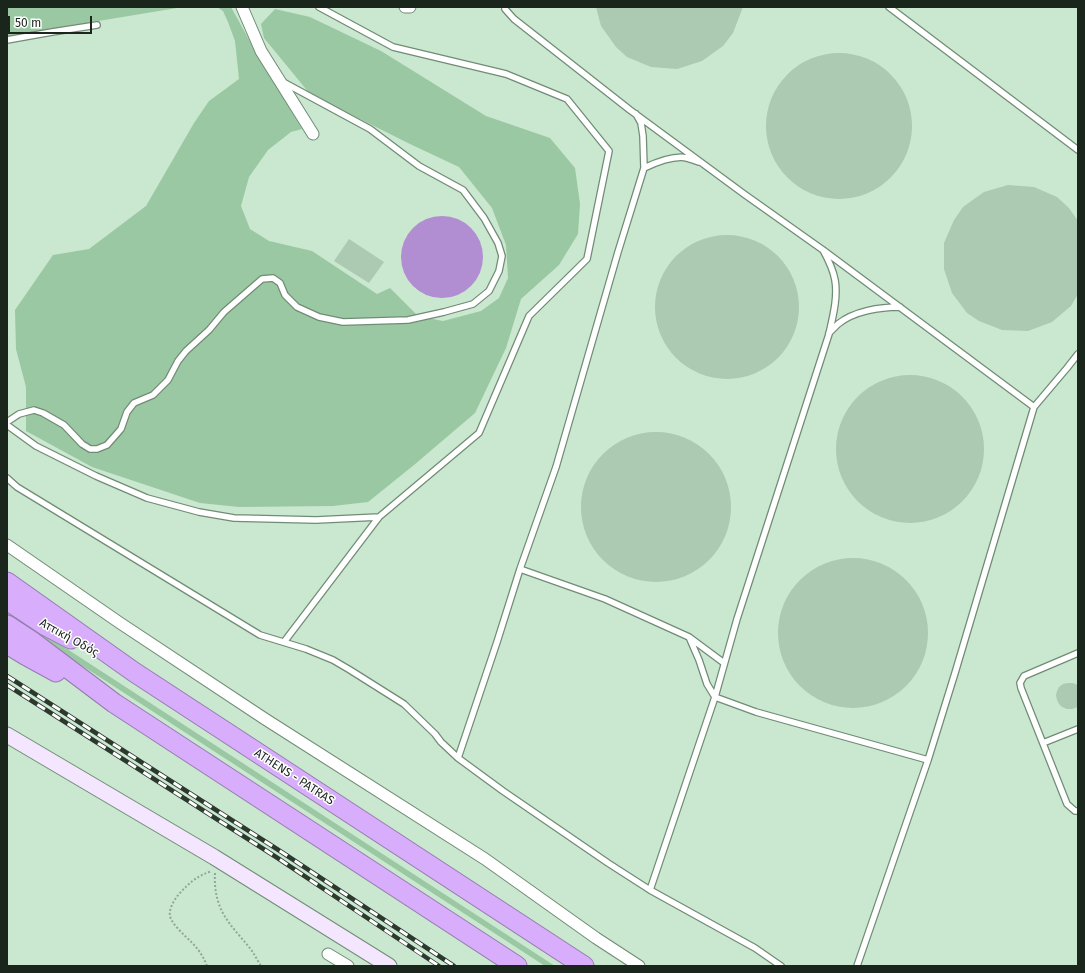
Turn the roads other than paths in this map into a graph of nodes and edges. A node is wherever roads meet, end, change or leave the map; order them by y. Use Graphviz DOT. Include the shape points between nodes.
graph roads {
  1 [pos="242,7"];
  2 [pos="319,7"];
  3 [pos="405,7"];
  4 [pos="410,7"];
  5 [pos="505,7"];
  6 [pos="889,7"];
  7 [pos="96,25"];
  8 [pos="7,40"];
  9 [pos="280,80"];
  10 [pos="636,114"];
  11 [pos="313,134"];
  12 [pos="1078,150"];
  13 [pos="705,165"];
  14 [pos="644,168"];
  15 [pos="823,250"];
  16 [pos="900,308"];
  17 [pos="829,334"];
  18 [pos="1078,354"];
  19 [pos="1034,407"];
  20 [pos="7,422"];
  21 [pos="7,425"];
  22 [pos="7,478"];
  23 [pos="379,517"];
  24 [pos="7,545"];
  25 [pos="520,570"];
  26 [pos="7,582"];
  27 [pos="7,600"];
  28 [pos="7,625"];
  29 [pos="689,636"];
  30 [pos="284,642"];
  31 [pos="7,644"];
  32 [pos="1078,654"];
  33 [pos="724,663"];
  34 [pos="134,672"];
  35 [pos="715,697"];
  36 [pos="114,703"];
  37 [pos="1078,729"];
  38 [pos="7,735"];
  39 [pos="1043,743"];
  40 [pos="458,758"];
  41 [pos="928,760"];
  42 [pos="1078,811"];
  43 [pos="650,890"];
  44 [pos="328,954"];
  45 [pos="348,966"];
  46 [pos="389,966"];
  47 [pos="517,966"];
  48 [pos="584,966"];
  49 [pos="639,966"];
  50 [pos="781,966"];
  51 [pos="857,966"];
  1 -- 9 [label="street" via="261,51"];
  2 -- 23 [label="lane" via="394,47 506,74 567,99 609,151 587,259 529,316 479,433"];
  3 -- 4 [label="street"];
  5 -- 10 [label="lane" via="514,20"];
  6 -- 12 [label="lane"];
  7 -- 8 [label="lane"];
  9 -- 11 [label="street"];
  9 -- 20 [label="lane" via="370,130 419,166 463,190 484,218 502,256 499,271 489,291 473,304 408,320 343,322 319,317 297,307 285,295 280,283 273,278 262,279 224,312 186,352 168,380 154,395 134,403 127,412 121,429 107,445 90,450 64,425 34,410 19,414"];
  10 -- 13 [label="lane"];
  10 -- 14 [label="lane" via="641,123 643,136"];
  13 -- 14 [label="lane" via="678,157"];
  13 -- 15 [label="lane"];
  14 -- 25 [label="lane" via="556,467"];
  15 -- 16 [label="lane"];
  15 -- 17 [label="lane" via="835,280 836,296"];
  16 -- 17 [label="lane" via="871,309 838,324"];
  16 -- 19 [label="lane"];
  17 -- 33 [label="lane"];
  18 -- 19 [label="lane"];
  19 -- 41 [label="lane"];
  21 -- 23 [label="lane" via="36,446 96,476 147,498 199,512 234,518 316,520"];
  22 -- 30 [label="lane" via="17,487 260,635"];
  23 -- 30 [label="lane"];
  24 -- 49 [label="street" via="265,719 484,860"];
  25 -- 29 [label="lane" via="605,599"];
  25 -- 40 [label="lane"];
  26 -- 34 [label="highway, ATHENS - PATRAS"];
  27 -- 34 [label="highway, Αττική Οδός" via="46,626"];
  28 -- 36 [label="highway"];
  29 -- 33 [label="lane"];
  29 -- 35 [label="lane" via="707,684"];
  30 -- 40 [label="lane" via="333,660 404,704"];
  31 -- 36 [label="highway"];
  32 -- 39 [label="lane" via="1024,676 1020,683"];
  33 -- 35 [label="lane"];
  34 -- 48 [label="highway, ATHENS - PATRAS"];
  35 -- 41 [label="lane" via="756,712"];
  35 -- 43 [label="lane"];
  36 -- 47 [label="highway"];
  37 -- 39 [label="lane"];
  38 -- 46 [label="street" via="214,857"];
  39 -- 42 [label="lane" via="1067,804 1074,811"];
  40 -- 43 [label="lane"];
  41 -- 51 [label="lane"];
  43 -- 50 [label="lane" via="755,948"];
  44 -- 45 [label="street"];
}
